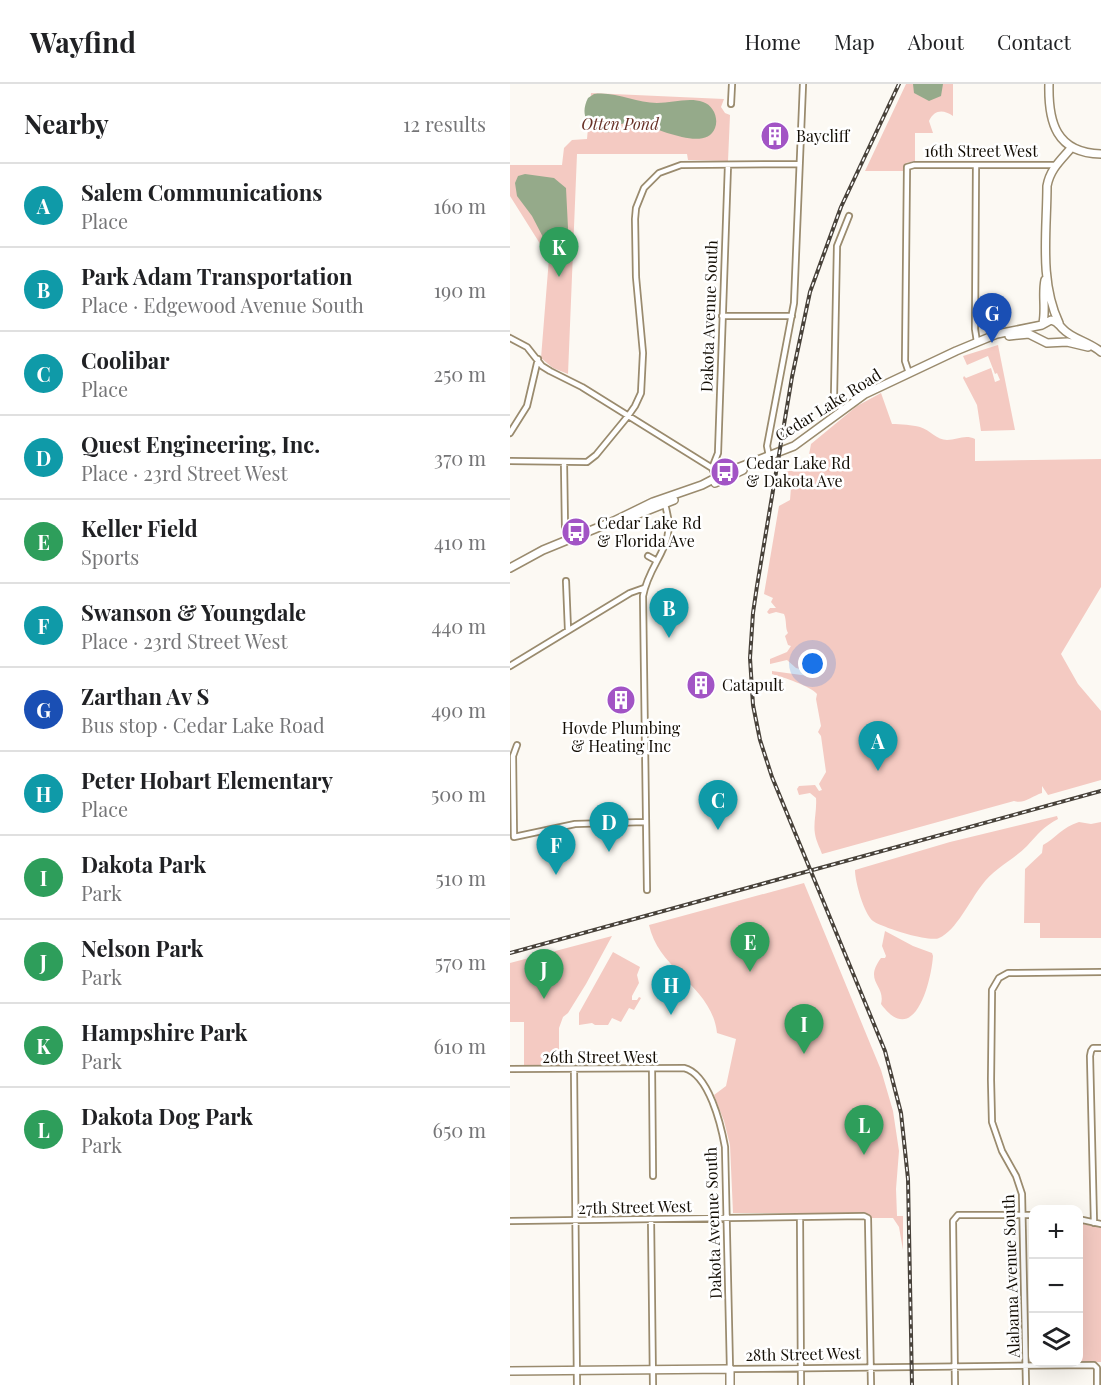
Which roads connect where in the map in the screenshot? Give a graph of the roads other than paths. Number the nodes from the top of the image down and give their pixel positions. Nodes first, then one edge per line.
1 (732, 84) edge
2 (803, 84) edge
3 (1049, 84) edge
4 (731, 104) dead end
5 (1072, 147) junction
6 (1101, 154) edge
7 (799, 164) junction
8 (728, 165) junction
9 (976, 165) junction
10 (1055, 165) junction
11 (849, 216) dead end
12 (1046, 274) junction
13 (722, 315) junction
14 (792, 316) junction
15 (1042, 324) junction
16 (1061, 326) junction
17 (510, 338) edge
18 (1042, 339) junction
19 (977, 343) junction
20 (1053, 343) junction
21 (1101, 353) edge
22 (538, 359) junction
23 (909, 373) junction
24 (842, 410) junction
25 (628, 416) junction
26 (510, 433) edge
27 (769, 456) junction
28 (510, 461) edge
29 (564, 462) junction
30 (712, 468) junction
31 (717, 479) junction
32 (664, 502) junction
33 (569, 539) junction
34 (648, 556) dead end
35 (657, 561) junction
36 (510, 567) edge
37 (566, 581) dead end
38 (644, 588) junction
39 (568, 630) junction
40 (510, 666) edge
41 (517, 746) dead end
42 (645, 822) junction
43 (647, 890) dead end
44 (1101, 972) edge
45 (1101, 1048) edge
46 (652, 1068) junction
47 (510, 1069) edge
48 (574, 1069) junction
49 (689, 1069) joint
50 (653, 1176) dead end
51 (1024, 1215) junction
52 (1029, 1215) edge
53 (800, 1217) junction
54 (727, 1218) junction
55 (651, 1219) junction
56 (574, 1220) junction
57 (1083, 1220) edge
58 (510, 1221) edge
59 (1094, 1223) junction
60 (1101, 1224) edge
61 (955, 1366) junction
62 (1026, 1366) junction
63 (801, 1367) junction
64 (871, 1367) junction
65 (730, 1369) junction
66 (576, 1370) junction
67 (653, 1370) junction
68 (510, 1371) edge
69 (577, 1385) edge
70 (653, 1385) edge
71 (730, 1385) edge
72 (801, 1385) edge
73 (872, 1385) edge
74 (956, 1385) edge
75 (1026, 1385) edge
76 (1097, 1385) edge

1 - 4 street
2 - 7 street
3 - 5 street
5 - 6 street
5 - 10 street
7 - 8 street
7 - 14 street
8 - 13 street, Dakota Avenue South
8 - 25 street
9 - 10 street, 16th Street West
9 - 19 street
9 - 23 street, 16th Street West
10 - 12 street
11 - 24 street
12 - 15 street
12 - 16 street
13 - 14 street
13 - 30 street, Dakota Avenue South
14 - 27 street
15 - 16 street, Cedar Lake Road
15 - 18 street
15 - 19 street, Cedar Lake Road
16 - 20 street
16 - 21 street, Cedar Lake Road
17 - 22 street
18 - 19 street, Cedar Lake Road
18 - 20 street, Cedar Lake Road
19 - 23 street, Cedar Lake Road
20 - 21 street, Cedar Lake Road
22 - 25 street
22 - 26 street
23 - 24 street, Cedar Lake Road
24 - 27 street, Cedar Lake Road
25 - 29 street
25 - 30 street
27 - 31 street, Cedar Lake Road
28 - 29 street
29 - 33 street
30 - 31 street
31 - 32 street, Cedar Lake Road
32 - 33 street, Cedar Lake Road
32 - 35 street
33 - 36 street, Cedar Lake Road
34 - 35 street
35 - 38 street
37 - 39 street
38 - 39 street
38 - 42 street
39 - 40 street
41 - 42 street
42 - 43 street
44 - 51 street, Alabama Avenue South
45 - 59 street
46 - 48 street, 26th Street West
46 - 49 street, 26th Street West
46 - 50 street
47 - 48 street, 26th Street West
48 - 56 street
49 - 54 street, Dakota Avenue South
51 - 52 street
51 - 61 street
51 - 62 street, Alabama Avenue South
53 - 54 street, 27th Street West
53 - 63 street
53 - 64 street, 27th Street West
54 - 55 street, 27th Street West
54 - 65 street, Dakota Avenue South
55 - 56 street, 27th Street West
55 - 67 street
56 - 58 street, 27th Street West
56 - 66 street
57 - 59 street
59 - 60 street
61 - 62 street, 28th Street West
61 - 64 street, 28th Street West
61 - 74 street
62 - 75 street, Alabama Avenue South
62 - 76 street, 28th Street West
63 - 64 street, 28th Street West
63 - 65 street, 28th Street West
63 - 72 street
64 - 73 street
65 - 67 street, 28th Street West
65 - 71 street, Dakota Avenue South
66 - 67 street, 28th Street West
66 - 68 street, 28th Street West
66 - 69 street
67 - 70 street

